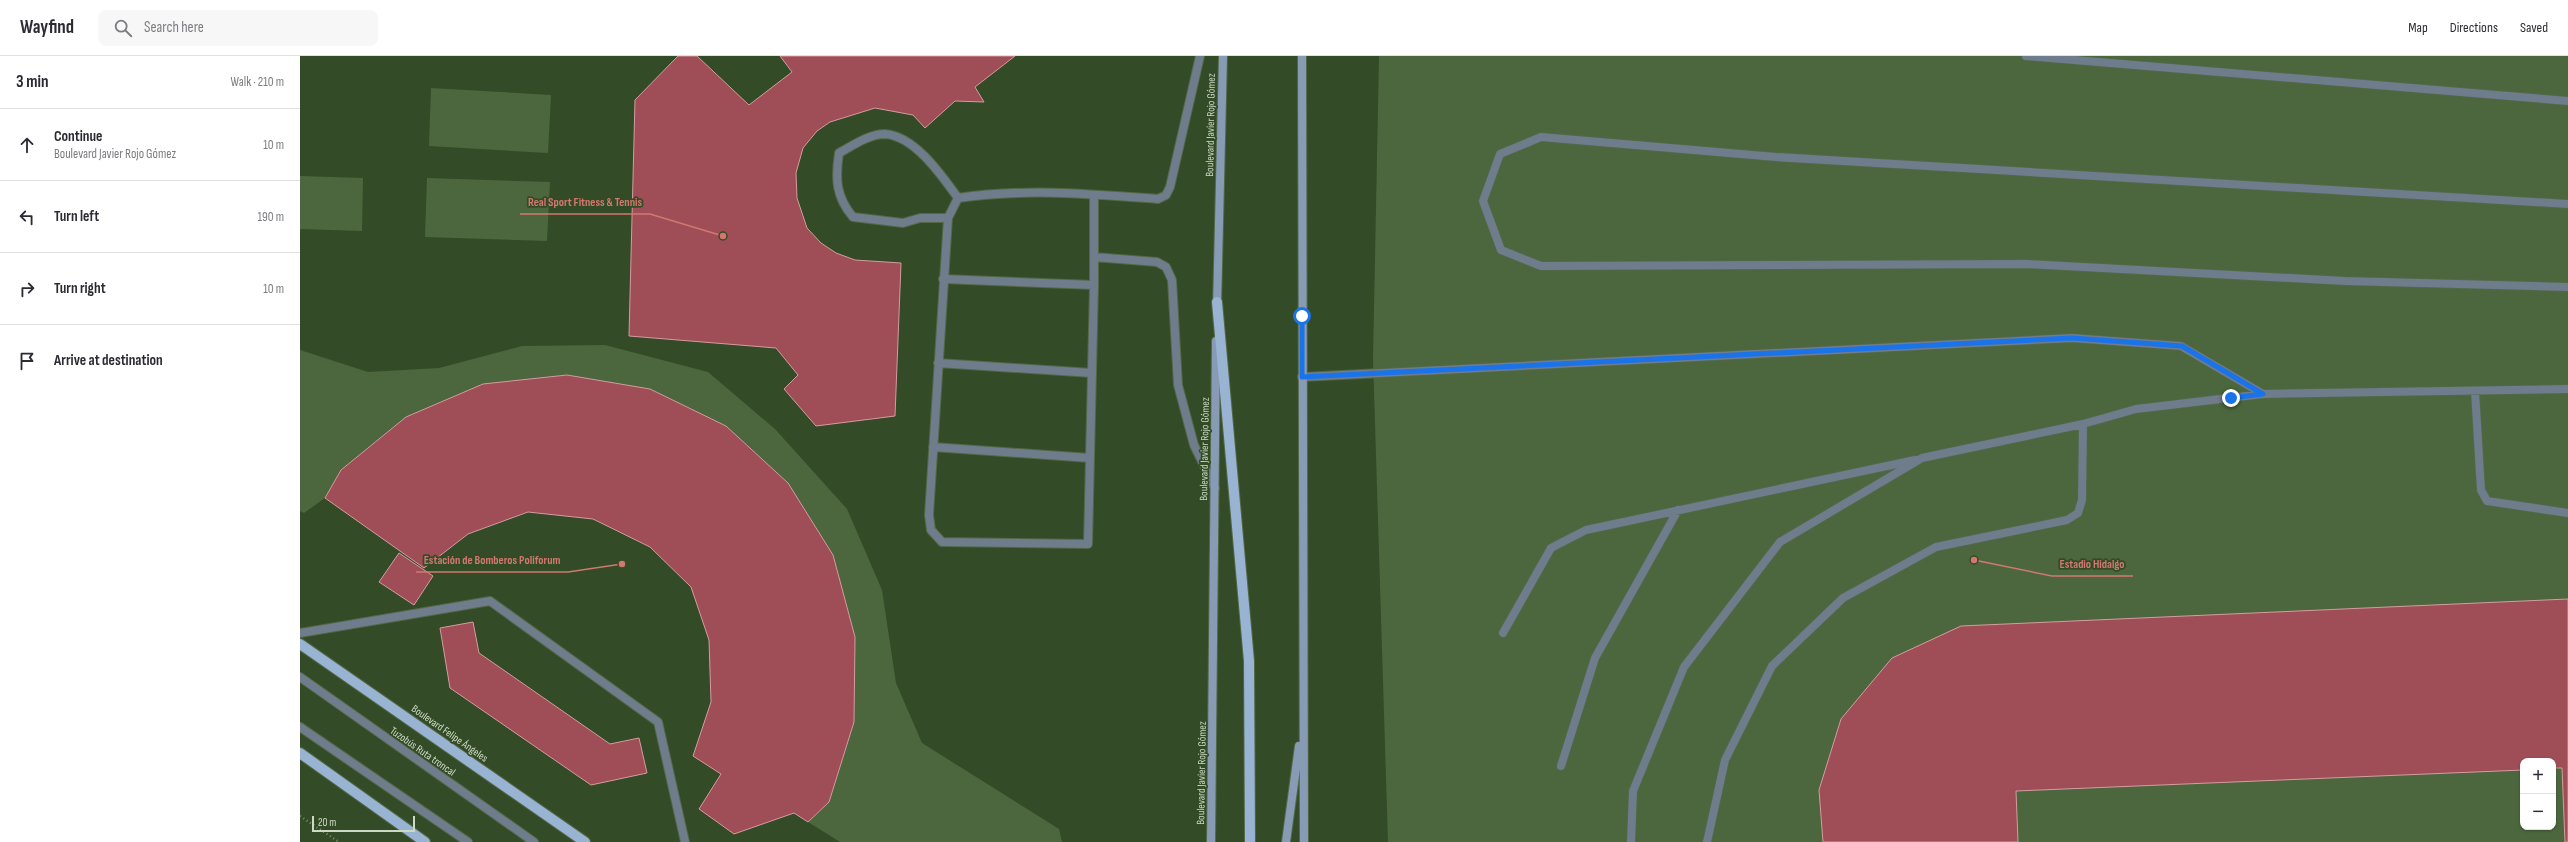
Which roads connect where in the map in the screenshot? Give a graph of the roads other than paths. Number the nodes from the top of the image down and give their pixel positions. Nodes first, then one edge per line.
1 (1200, 56) edge
2 (1223, 56) edge
3 (1302, 56) edge
4 (2026, 56) edge
5 (2568, 101) edge
6 (1094, 195) junction
7 (958, 198) junction
8 (2568, 204) edge
9 (948, 218) junction
10 (1094, 257) junction
11 (943, 279) junction
12 (1094, 286) junction
13 (2568, 287) edge
14 (1217, 302) junction
15 (938, 363) junction
16 (1092, 373) junction
17 (1302, 377) junction
18 (2568, 389) edge
19 (2475, 391) junction
20 (2263, 394) junction
21 (2083, 424) junction
22 (933, 447) junction
23 (1090, 458) junction
24 (1922, 458) junction
25 (1215, 488) junction
26 (1678, 510) junction
27 (2568, 513) edge
28 (300, 633) edge
29 (1503, 633) dead end
30 (300, 644) edge
31 (300, 677) edge
32 (1304, 715) junction
33 (300, 728) edge
34 (300, 753) edge
35 (1561, 766) dead end
36 (426, 842) edge
37 (468, 842) edge
38 (534, 842) edge
39 (586, 842) edge
40 (685, 842) edge
41 (1211, 842) edge
42 (1250, 842) edge
43 (1286, 842) edge
44 (1304, 842) edge
45 (1631, 842) edge
46 (1707, 842) edge

1 - 6 lane
2 - 14 main road, Boulevard Javier Rojo Gómez
3 - 17 main road
4 - 5 lane
6 - 7 lane
6 - 10 lane
7 - 9 lane
7 - 9 lane
8 - 13 lane
9 - 11 lane
10 - 12 lane
10 - 25 lane
11 - 12 lane
11 - 15 lane
12 - 16 lane
14 - 25 main road, Boulevard Javier Rojo Gómez
14 - 42 main road
15 - 16 lane
15 - 22 lane
16 - 23 lane
17 - 20 lane
17 - 32 main road
18 - 19 lane
19 - 20 lane
19 - 27 lane
20 - 21 lane
21 - 24 lane
21 - 46 lane
22 - 23 lane
22 - 23 lane
24 - 26 lane
24 - 45 lane
25 - 41 main road, Boulevard Javier Rojo Gómez
26 - 29 lane
26 - 35 lane
28 - 40 lane
30 - 39 main road, Boulevard Felipe Ángeles
31 - 38 lane, Tuzobús Ruta troncal
32 - 43 main road
32 - 44 main road
33 - 37 lane
34 - 36 main road

